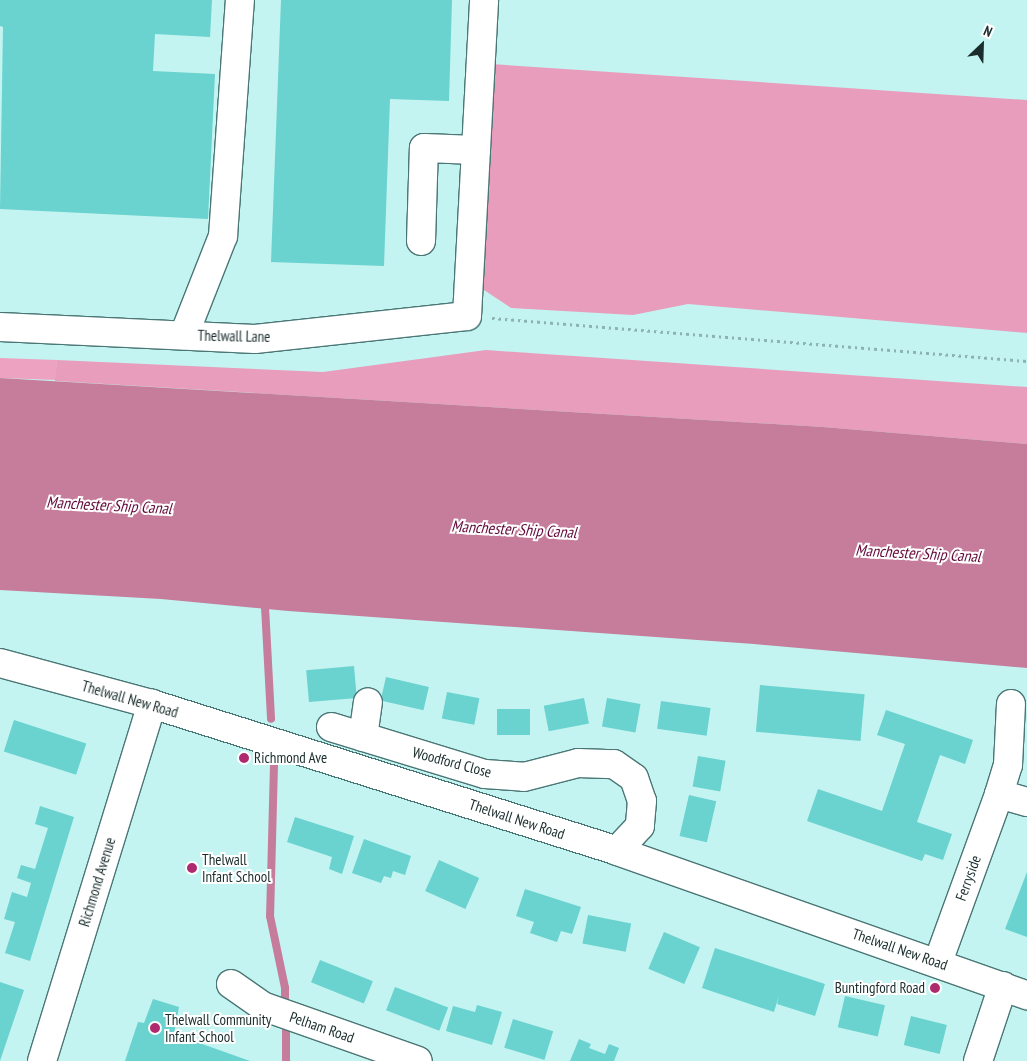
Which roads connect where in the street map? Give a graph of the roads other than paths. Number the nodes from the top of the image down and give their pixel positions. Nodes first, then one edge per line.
1 (240, 0) edge
2 (484, 0) edge
3 (476, 150) junction
4 (421, 241) dead end
5 (0, 328) edge
6 (184, 335) junction
7 (0, 663) edge
8 (368, 702) dead end
9 (152, 704) junction
10 (1011, 704) dead end
11 (331, 727) dead end
12 (363, 737) junction
13 (999, 794) junction
14 (1027, 802) edge
15 (618, 851) junction
16 (938, 962) junction
17 (231, 984) dead end
18 (1015, 990) edge
19 (42, 1061) edge
20 (418, 1061) edge
21 (978, 1061) edge

1 - 6 street
2 - 3 street
3 - 4 street
3 - 6 street, Thelwall Lane
5 - 6 street, Thelwall Lane
7 - 9 street, Thelwall New Road
8 - 12 street
9 - 15 street, Thelwall New Road
9 - 19 street, Richmond Avenue
10 - 13 street, Ferryside
11 - 12 street, Woodford Close
12 - 15 street, Woodford Close
13 - 14 street
13 - 16 street, Ferryside
15 - 16 street, Thelwall New Road
16 - 18 street, Thelwall New Road
17 - 20 street, Pelham Road
18 - 21 street

